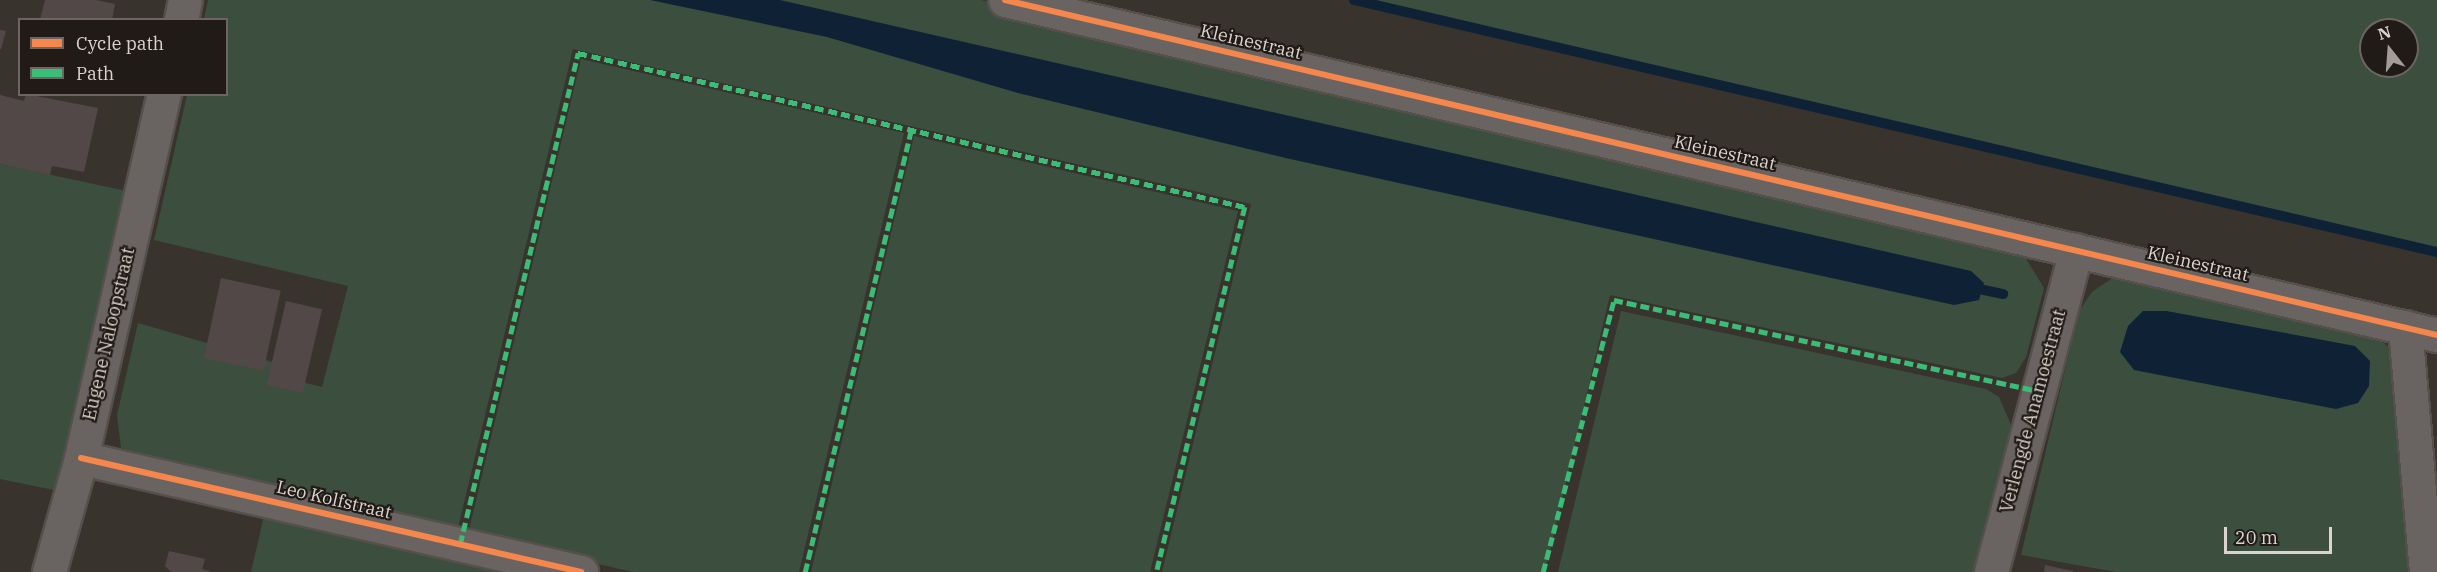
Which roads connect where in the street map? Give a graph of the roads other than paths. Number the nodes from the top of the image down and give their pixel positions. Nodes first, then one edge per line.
1 (185, 0) edge
2 (1005, 0) edge
3 (181, 18) edge
4 (164, 96) edge
5 (2076, 250) junction
6 (2405, 327) junction
7 (2437, 335) edge
8 (81, 458) junction
9 (49, 572) edge
10 (581, 572) edge
11 (1991, 572) edge
12 (2426, 572) edge

1 - 3 street
2 - 5 street, Kleinestraat
4 - 8 street, Eugene Naloopstraat
5 - 6 street, Kleinestraat
5 - 11 street, Verlengde Anamoestraat
6 - 7 street, Kleinestraat
6 - 12 street
8 - 9 street, Eugene Naloopstraat
8 - 10 street, Leo Kolfstraat

